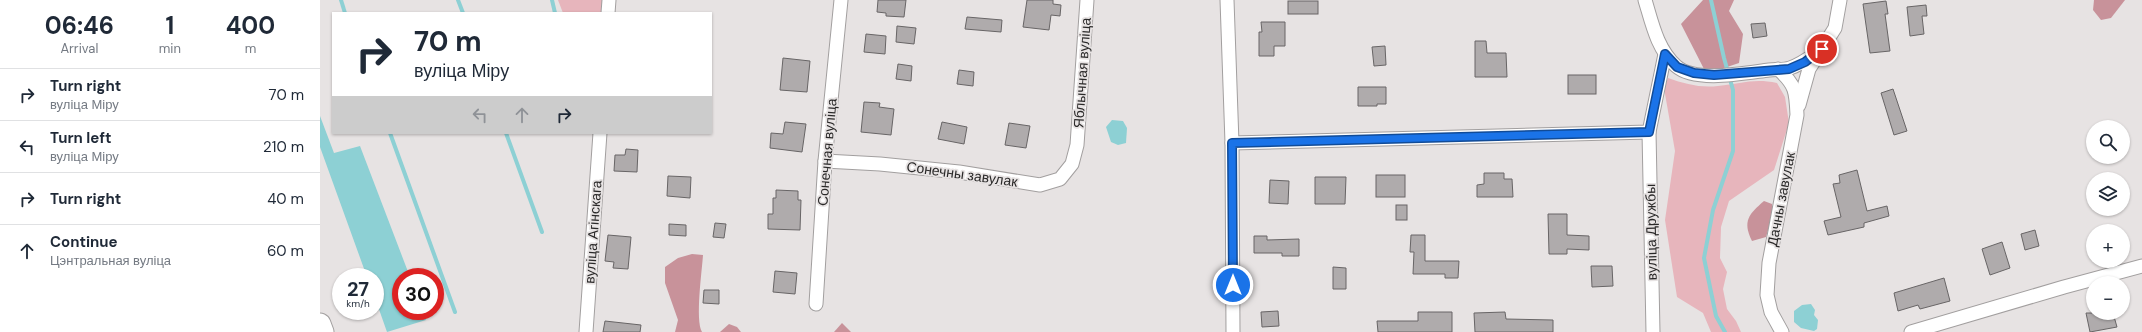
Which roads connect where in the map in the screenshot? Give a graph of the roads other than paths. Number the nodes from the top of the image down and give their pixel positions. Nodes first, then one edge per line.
1 (609, 0) edge
2 (841, 0) edge
3 (1087, 0) edge
4 (1227, 0) edge
5 (1645, 0) edge
6 (1840, 0) edge
7 (608, 12) edge
8 (1822, 49) junction
9 (1665, 54) junction
10 (1778, 69) junction
11 (1797, 115) junction
12 (1649, 132) junction
13 (600, 134) edge
14 (1232, 143) junction
15 (1076, 145) joint
16 (825, 161) junction
17 (2142, 266) edge
18 (816, 304) dead end
19 (320, 324) edge
20 (324, 332) edge
21 (586, 332) edge
22 (1233, 332) edge
23 (1653, 332) edge
24 (1782, 332) edge
25 (1911, 332) edge

1 - 7 street
2 - 16 street, Сонечная вуліца
3 - 15 street, Яблычная вуліца
4 - 14 street
5 - 9 street
6 - 8 street
8 - 10 street
8 - 11 street
9 - 10 street
9 - 12 street, вуліца Дружбы
10 - 11 street, Дачны завулак
11 - 24 street, Дачны завулак
12 - 14 street
12 - 23 street, вуліца Дружбы
13 - 21 street, вуліца Агінскага
14 - 22 street
15 - 16 street, Сонечны завулак
16 - 18 street, Сонечная вуліца
17 - 25 street
19 - 20 main road

